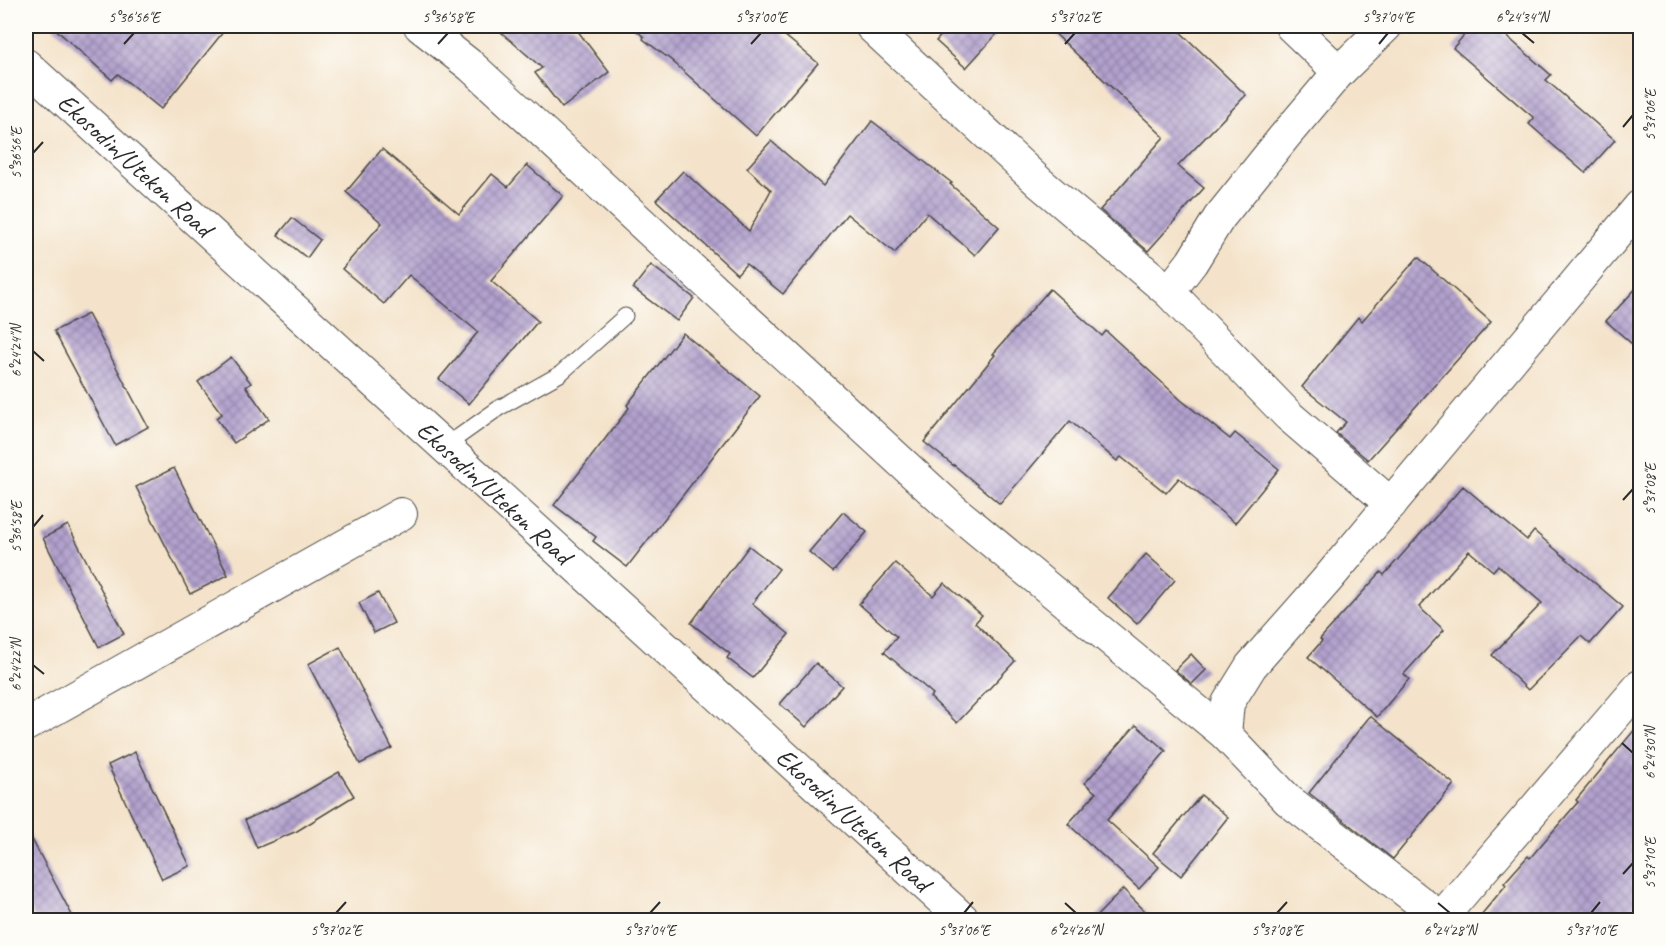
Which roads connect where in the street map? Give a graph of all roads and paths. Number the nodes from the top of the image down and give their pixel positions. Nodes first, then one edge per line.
1 (420, 26) edge
2 (871, 26) edge
3 (1292, 26) edge
4 (1386, 26) edge
5 (26, 66) edge
6 (1338, 72) junction
7 (1641, 206) edge
8 (1169, 292) junction
9 (625, 316) dead end
10 (444, 447) junction
11 (1391, 504) junction
12 (401, 514) dead end
13 (1641, 686) edge
14 (26, 725) edge
15 (1225, 734) junction
16 (1442, 920) edge
17 (964, 921) edge

1 - 15 street
2 - 8 street
3 - 6 street
4 - 6 street
5 - 10 street, Ekosodin/Utekon Road
6 - 8 street
7 - 11 street
8 - 11 street
9 - 10 lane
10 - 17 street, Ekosodin/Utekon Road
11 - 15 street
12 - 14 street
13 - 16 street
15 - 16 street

